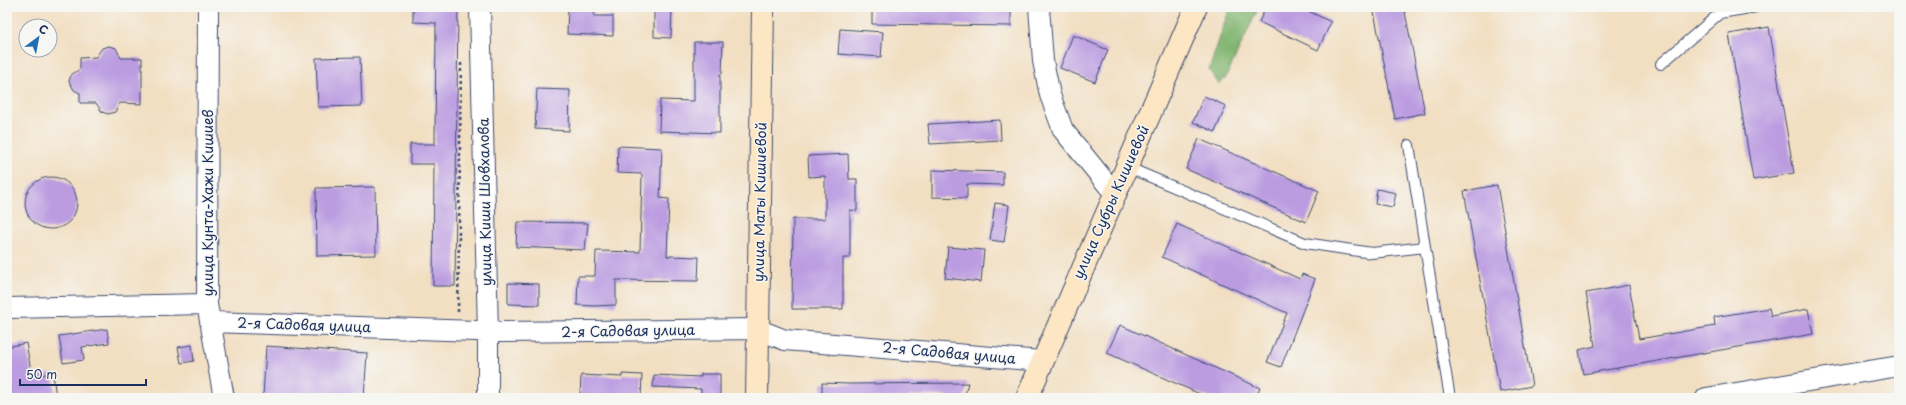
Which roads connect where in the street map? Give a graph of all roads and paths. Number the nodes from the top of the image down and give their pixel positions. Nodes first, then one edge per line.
1 (208, 7) edge
2 (480, 7) edge
3 (763, 7) edge
4 (1039, 7) edge
5 (1196, 7) edge
6 (1756, 7) edge
7 (462, 62) dead end
8 (1661, 64) dead end
9 (1409, 145) dead end
10 (1127, 167) junction
11 (1115, 194) junction
12 (1424, 247) junction
13 (7, 308) edge
14 (210, 313) junction
15 (458, 313) dead end
16 (757, 329) junction
17 (488, 332) junction
18 (1042, 361) junction
19 (1899, 366) edge
20 (224, 398) edge
21 (488, 398) edge
22 (757, 398) edge
23 (1027, 398) edge
24 (1450, 398) edge
25 (1706, 398) edge

1 - 14 street, улица Кунта-Хажи Кишиев
2 - 17 street, улица Киши Шовхалова
3 - 16 street, улица Маты Кишиевой
4 - 11 street
5 - 10 street, улица Субры Кишиевой
6 - 8 lane
7 - 15 path
9 - 12 lane
10 - 11 street, улица Субры Кишиевой
10 - 12 lane
11 - 18 street, улица Субры Кишиевой
12 - 24 lane
13 - 14 street, 2-я Садовая улица
14 - 17 street, 2-я Садовая улица
14 - 20 street, улица Кунта-Хажи Кишиев
16 - 17 street, 2-я Садовая улица
16 - 18 street, 2-я Садовая улица
16 - 22 street, улица Маты Кишиевой
17 - 21 street, улица Киши Шовхалова
18 - 23 street, улица Субры Кишиевой
19 - 25 street

